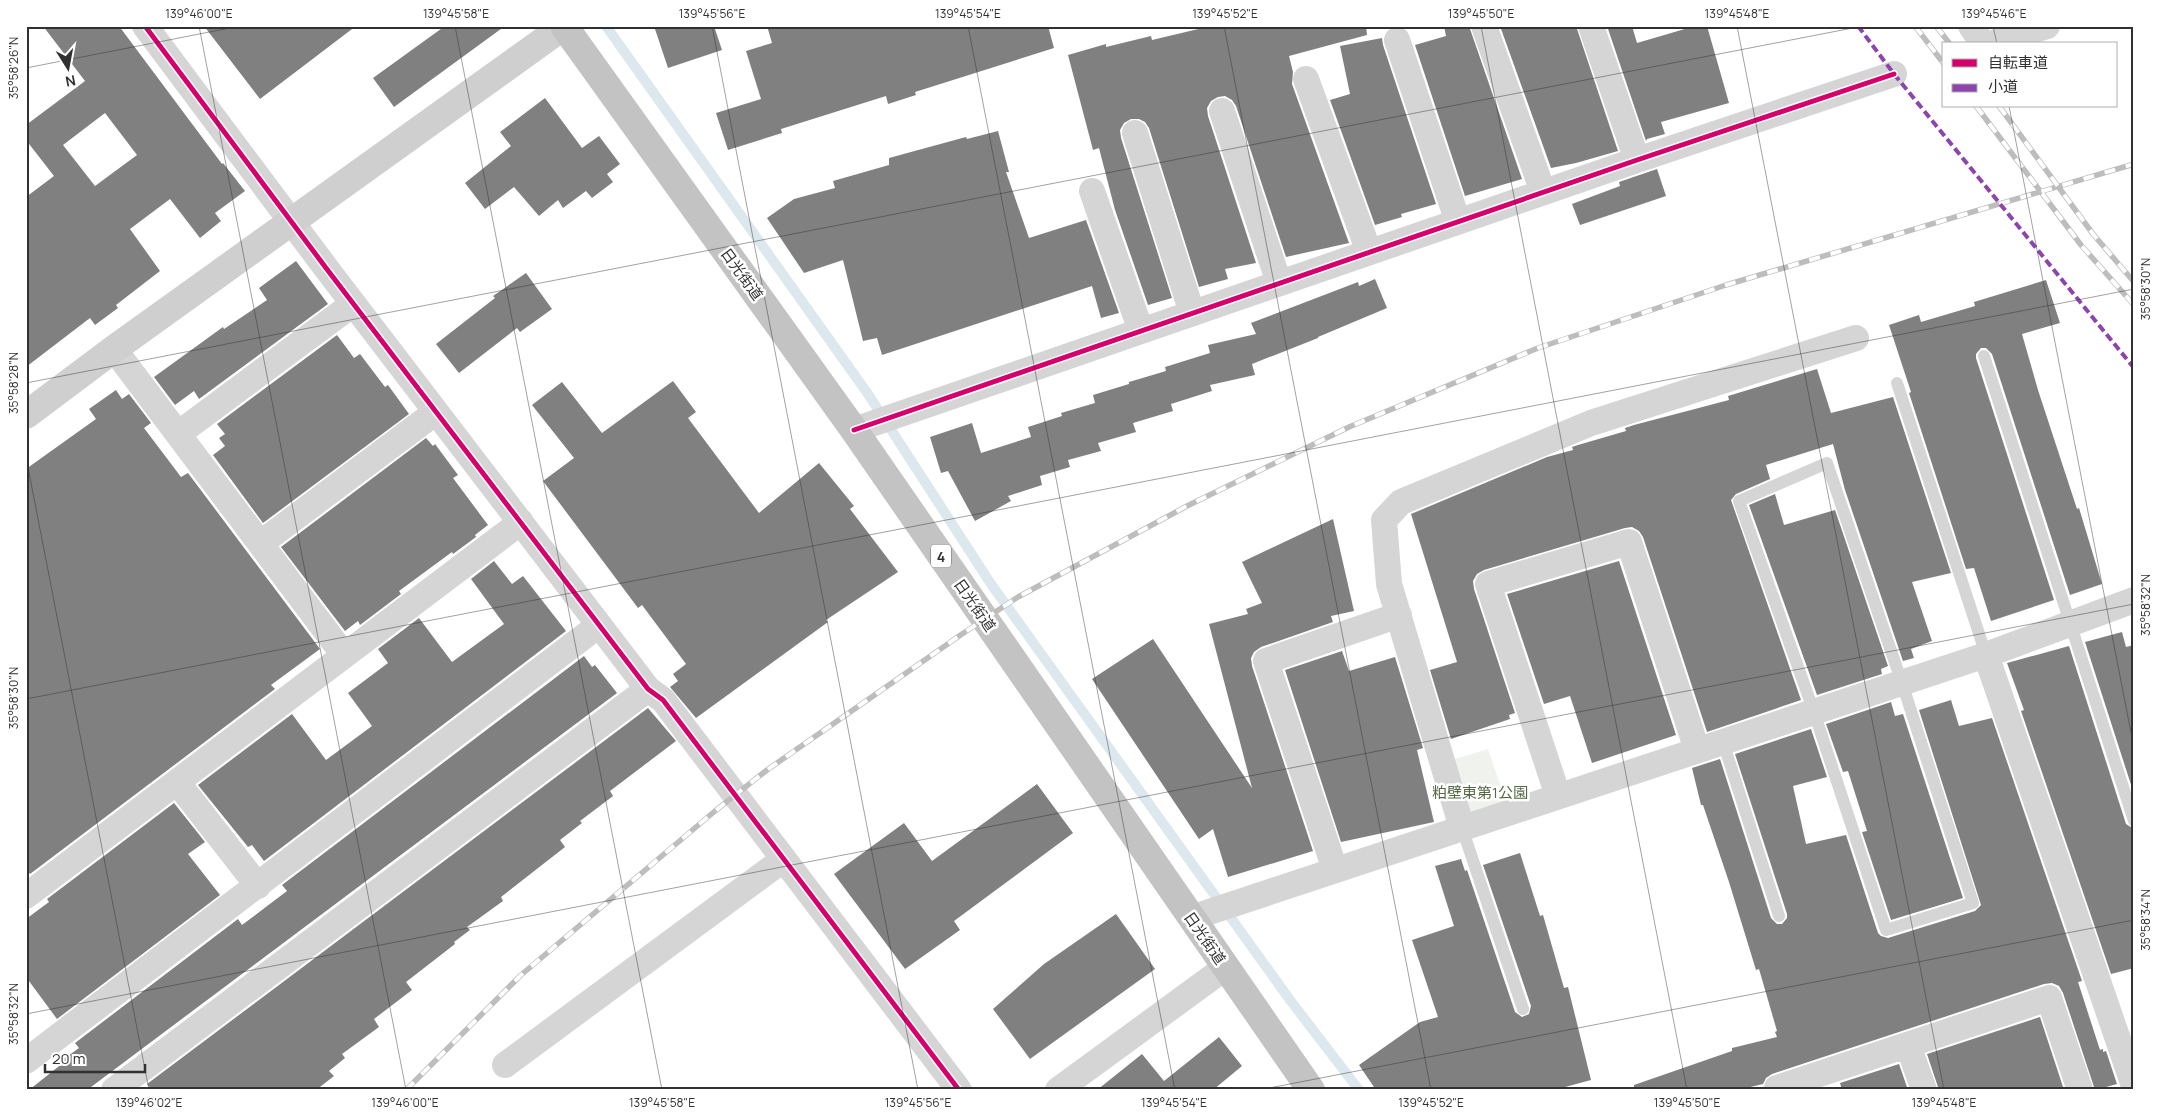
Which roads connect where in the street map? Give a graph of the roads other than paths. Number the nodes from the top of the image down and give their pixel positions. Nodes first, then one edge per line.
1 (145, 26) edge
2 (564, 26) edge
3 (1484, 26) edge
4 (1591, 26) edge
5 (1971, 26) edge
6 (2047, 26) edge
7 (1397, 40) dead end
8 (1982, 42) edge
9 (1996, 42) edge
10 (1894, 74) dead end
11 (1306, 79) dead end
12 (1222, 111) dead end
13 (1135, 133) dead end
14 (1637, 160) junction
15 (1092, 190) dead end
16 (1543, 192) junction
17 (291, 222) junction
18 (1458, 222) junction
19 (1370, 252) junction
20 (1279, 283) junction
21 (353, 304) junction
22 (1192, 313) junction
23 (1141, 331) junction
24 (1856, 338) dead end
25 (114, 349) junction
26 (1984, 356) dead end
27 (1897, 383) dead end
28 (436, 412) junction
29 (26, 415) edge
30 (854, 430) junction
31 (178, 434) junction
32 (521, 522) junction
33 (261, 543) junction
34 (2134, 600) edge
35 (1398, 615) junction
36 (2071, 623) junction
37 (599, 625) junction
38 (344, 655) junction
39 (1986, 655) junction
40 (1902, 682) junction
41 (648, 688) junction
42 (1814, 712) junction
43 (1723, 742) junction
44 (1697, 750) junction
45 (177, 782) junction
46 (1558, 796) junction
47 (2134, 822) edge
48 (1462, 828) junction
49 (784, 859) junction
50 (1336, 870) junction
51 (258, 886) junction
52 (26, 896) edge
53 (1779, 916) dead end
54 (1191, 918) junction
55 (1226, 967) junction
56 (1523, 1009) dead end
57 (1908, 1045) junction
58 (26, 1061) edge
59 (505, 1066) dead end
60 (2134, 1086) edge
61 (114, 1090) edge
62 (959, 1090) edge
63 (1058, 1090) edge
64 (1311, 1090) edge
65 (1778, 1090) edge
66 (1924, 1090) edge
67 (2080, 1090) edge

1 - 17 street
2 - 17 street
2 - 30 highway, 日光街道 / 4
3 - 16 street
4 - 14 street
5 - 8 street
6 - 9 street
7 - 18 street
10 - 14 street
11 - 19 street
12 - 20 street
13 - 22 street
14 - 16 street
15 - 23 street
16 - 18 street
17 - 21 street
17 - 25 street
18 - 19 street
19 - 20 street
20 - 22 street
21 - 28 street
21 - 31 street
22 - 23 street
23 - 30 street
24 - 35 street
25 - 29 street
25 - 31 street
26 - 36 lane
27 - 39 lane
28 - 32 street
28 - 33 street
30 - 54 highway, 日光街道 / 4
31 - 33 street
32 - 37 street
32 - 38 street
33 - 38 street
34 - 36 street
35 - 48 street
35 - 50 street
36 - 39 street
36 - 47 lane
37 - 41 street
37 - 51 street
38 - 45 street
39 - 40 street
39 - 60 street
40 - 42 street
40 - 42 lane
40 - 42 lane
41 - 49 street
41 - 61 street
42 - 43 street
43 - 44 street
43 - 53 lane
44 - 46 street
44 - 46 street
45 - 51 street
45 - 52 street
46 - 48 street
48 - 50 street
48 - 56 lane
49 - 59 street
49 - 62 street
50 - 54 street
51 - 58 street
54 - 55 highway, 日光街道 / 4
55 - 63 street
55 - 64 highway, 日光街道 / 4
57 - 65 street
57 - 66 street
57 - 67 street

